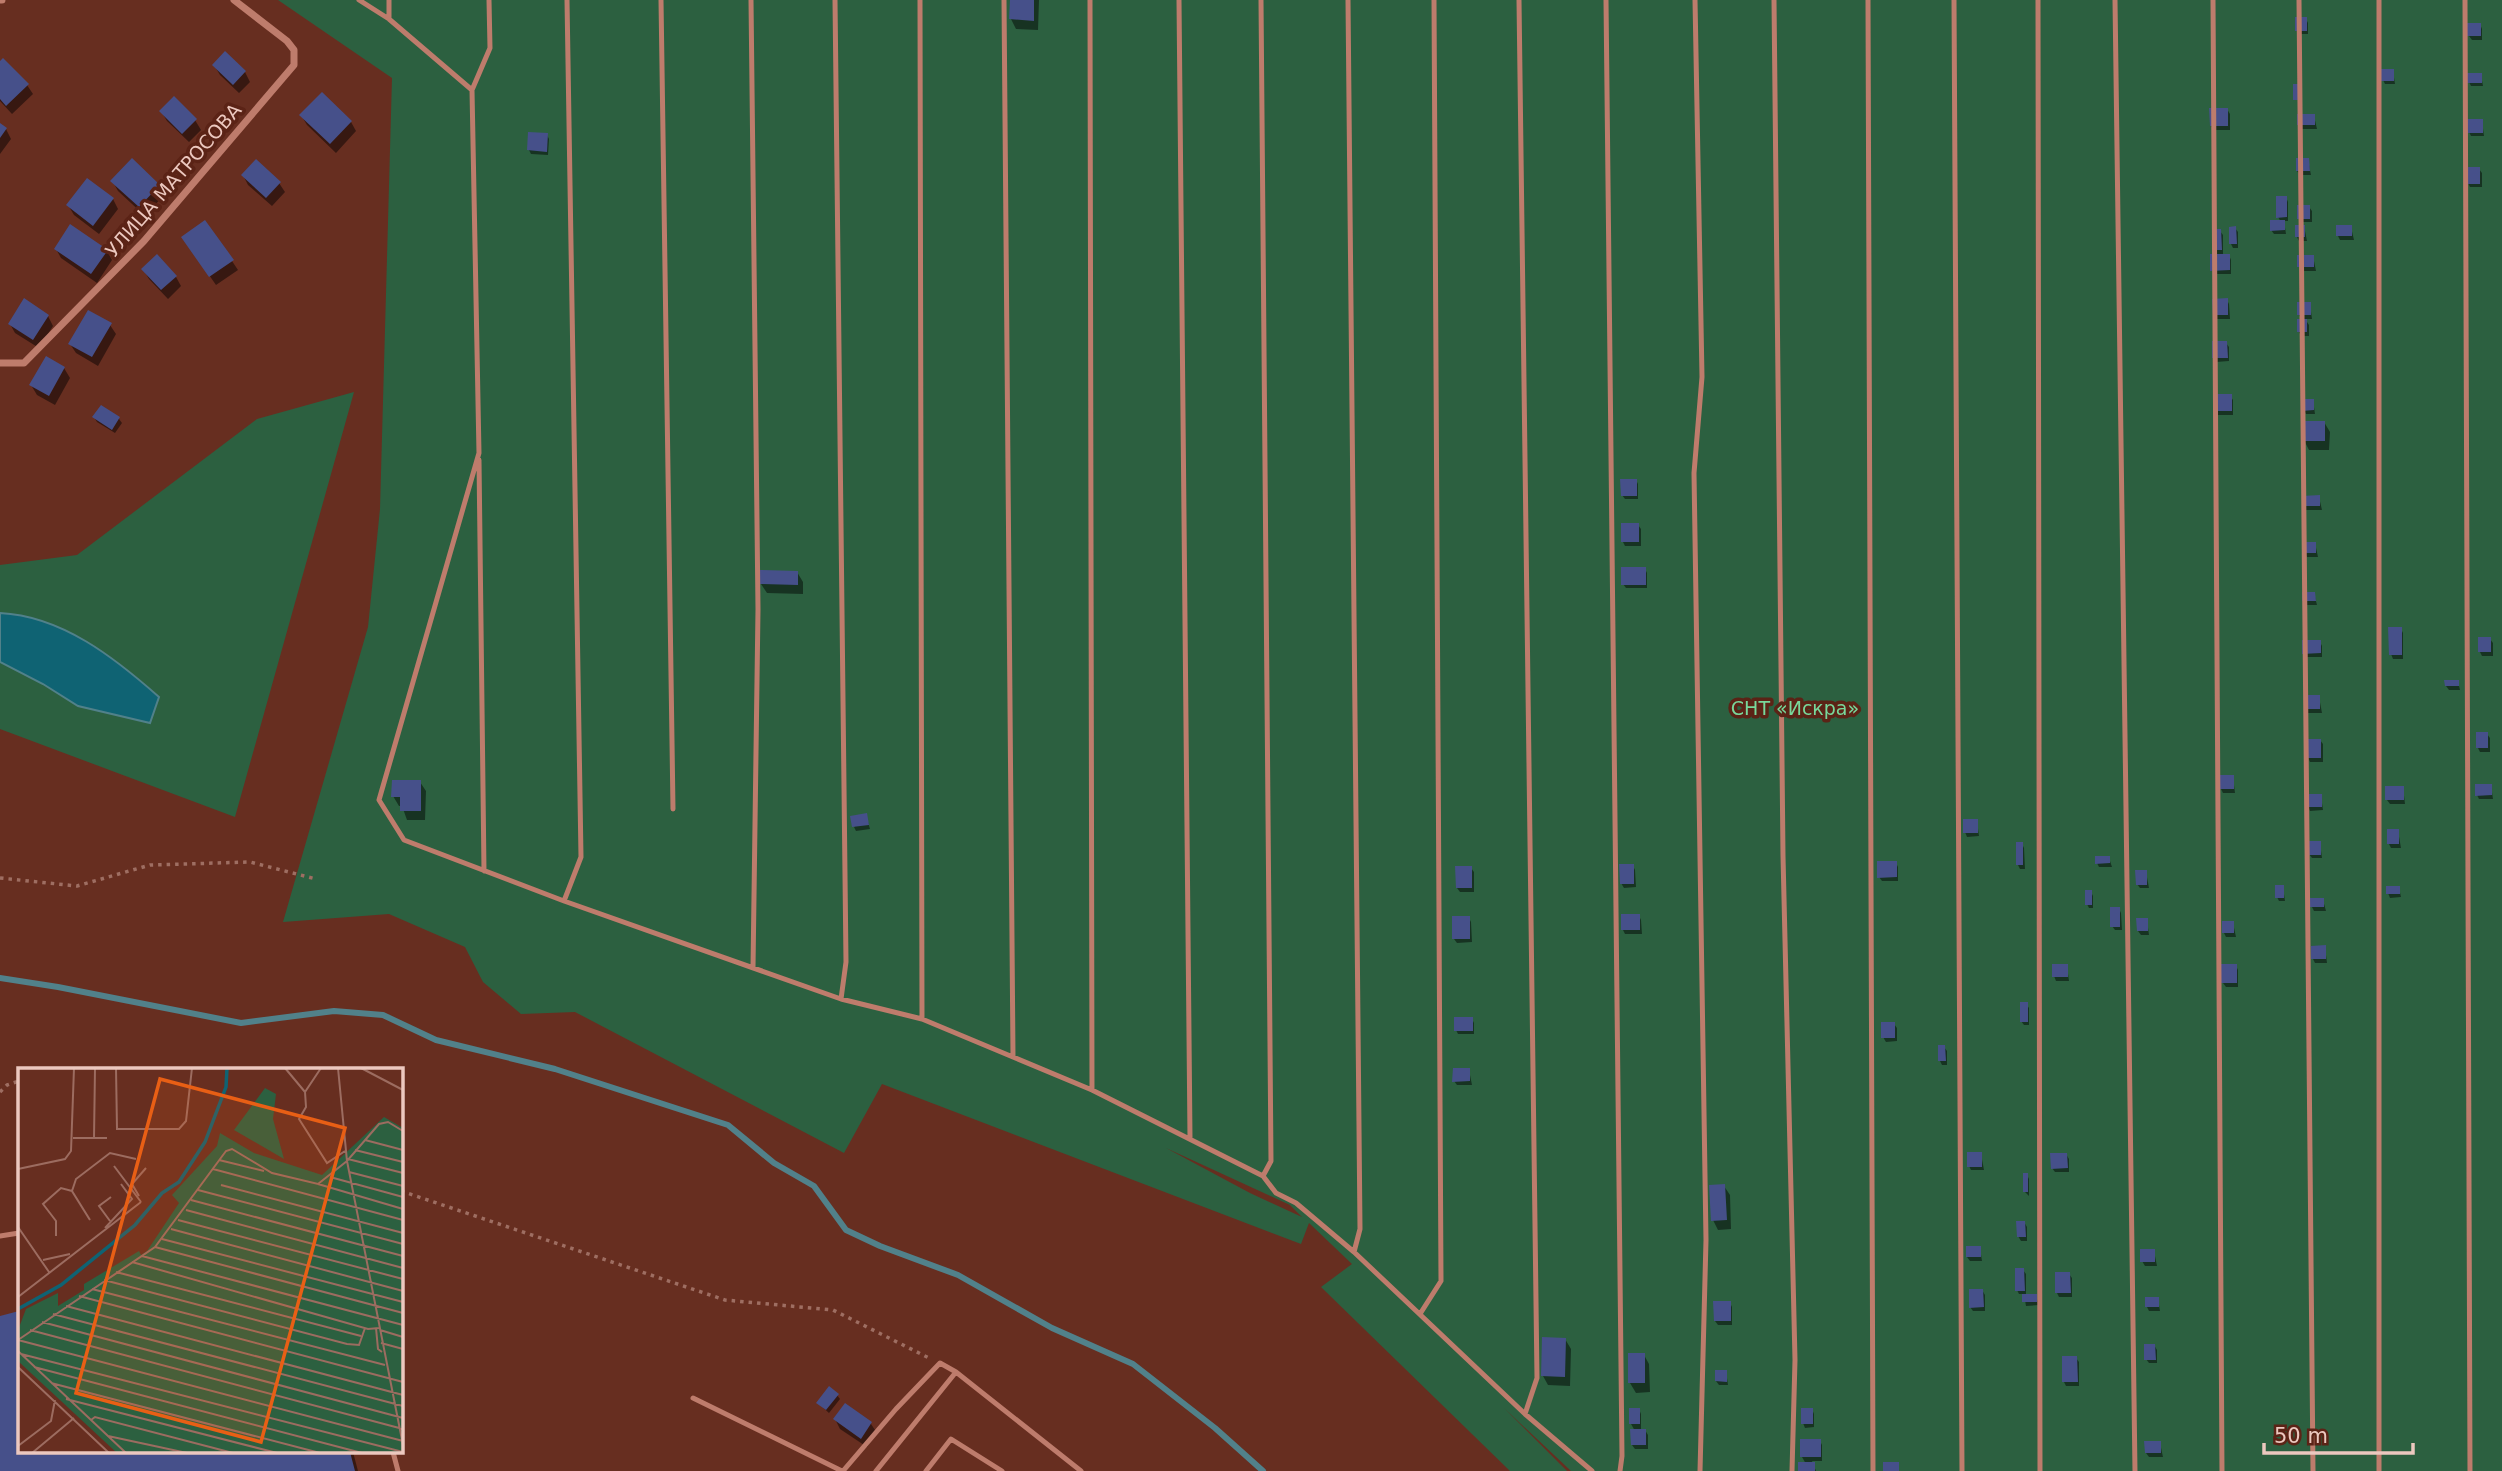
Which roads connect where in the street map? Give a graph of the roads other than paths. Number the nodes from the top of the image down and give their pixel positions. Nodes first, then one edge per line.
1 (234, 0) edge
2 (359, 0) edge
3 (390, 0) edge
4 (489, 0) edge
5 (567, 0) edge
6 (661, 0) edge
7 (751, 0) edge
8 (835, 0) edge
9 (919, 0) edge
10 (1004, 0) edge
11 (1090, 0) edge
12 (1180, 0) edge
13 (1261, 0) edge
14 (1348, 0) edge
15 (1434, 0) edge
16 (1519, 0) edge
17 (1606, 0) edge
18 (1695, 0) edge
19 (1774, 0) edge
20 (1868, 0) edge
21 (1954, 0) edge
22 (2038, 0) edge
23 (2115, 0) edge
24 (2213, 0) edge
25 (2299, 0) edge
26 (2379, 0) edge
27 (2465, 0) edge
28 (388, 19) junction
29 (472, 90) junction
30 (0, 363) edge
31 (479, 453) junction
32 (673, 809) dead end
33 (484, 871) junction
34 (564, 901) junction
35 (753, 968) junction
36 (841, 999) junction
37 (922, 1019) junction
38 (1013, 1056) junction
39 (1092, 1090) junction
40 (1190, 1138) junction
41 (1263, 1176) junction
42 (18, 1233) edge
43 (0, 1236) edge
44 (1354, 1252) junction
45 (1419, 1314) junction
46 (956, 1372) junction
47 (693, 1398) dead end
48 (1525, 1414) junction
49 (394, 1454) edge
50 (398, 1471) edge
51 (843, 1471) edge
52 (876, 1471) edge
53 (926, 1471) edge
54 (1002, 1471) edge
55 (1081, 1471) edge
56 (1592, 1471) edge
57 (1620, 1471) edge
58 (1700, 1471) edge
59 (1792, 1471) edge
60 (1873, 1471) edge
61 (1962, 1471) edge
62 (2040, 1471) edge
63 (2135, 1471) edge
64 (2222, 1471) edge
65 (2313, 1471) edge
66 (2379, 1471) edge
67 (2470, 1471) edge

1 - 30 street, УЛИЦА МАТРОСОВА
2 - 28 lane
3 - 28 lane
4 - 29 lane
5 - 34 lane
6 - 32 lane
7 - 35 lane
8 - 36 lane
9 - 37 lane
10 - 38 lane
11 - 39 lane
12 - 40 lane
13 - 41 lane
14 - 44 lane
15 - 45 lane
16 - 48 lane
17 - 57 lane
18 - 58 lane
19 - 59 lane
20 - 60 lane
21 - 61 lane
22 - 62 lane
23 - 63 lane
24 - 64 lane
25 - 65 lane
26 - 66 lane
27 - 67 lane
28 - 29 lane
29 - 31 lane
31 - 33 lane
31 - 33 lane
33 - 34 lane
34 - 35 lane
35 - 36 lane
36 - 37 lane
37 - 38 lane
38 - 39 lane
39 - 40 lane
40 - 41 lane
41 - 44 lane
42 - 43 lane
44 - 45 lane
45 - 48 lane
46 - 51 lane
46 - 52 lane
46 - 55 lane
47 - 51 lane
48 - 56 lane
49 - 50 lane
53 - 54 lane

